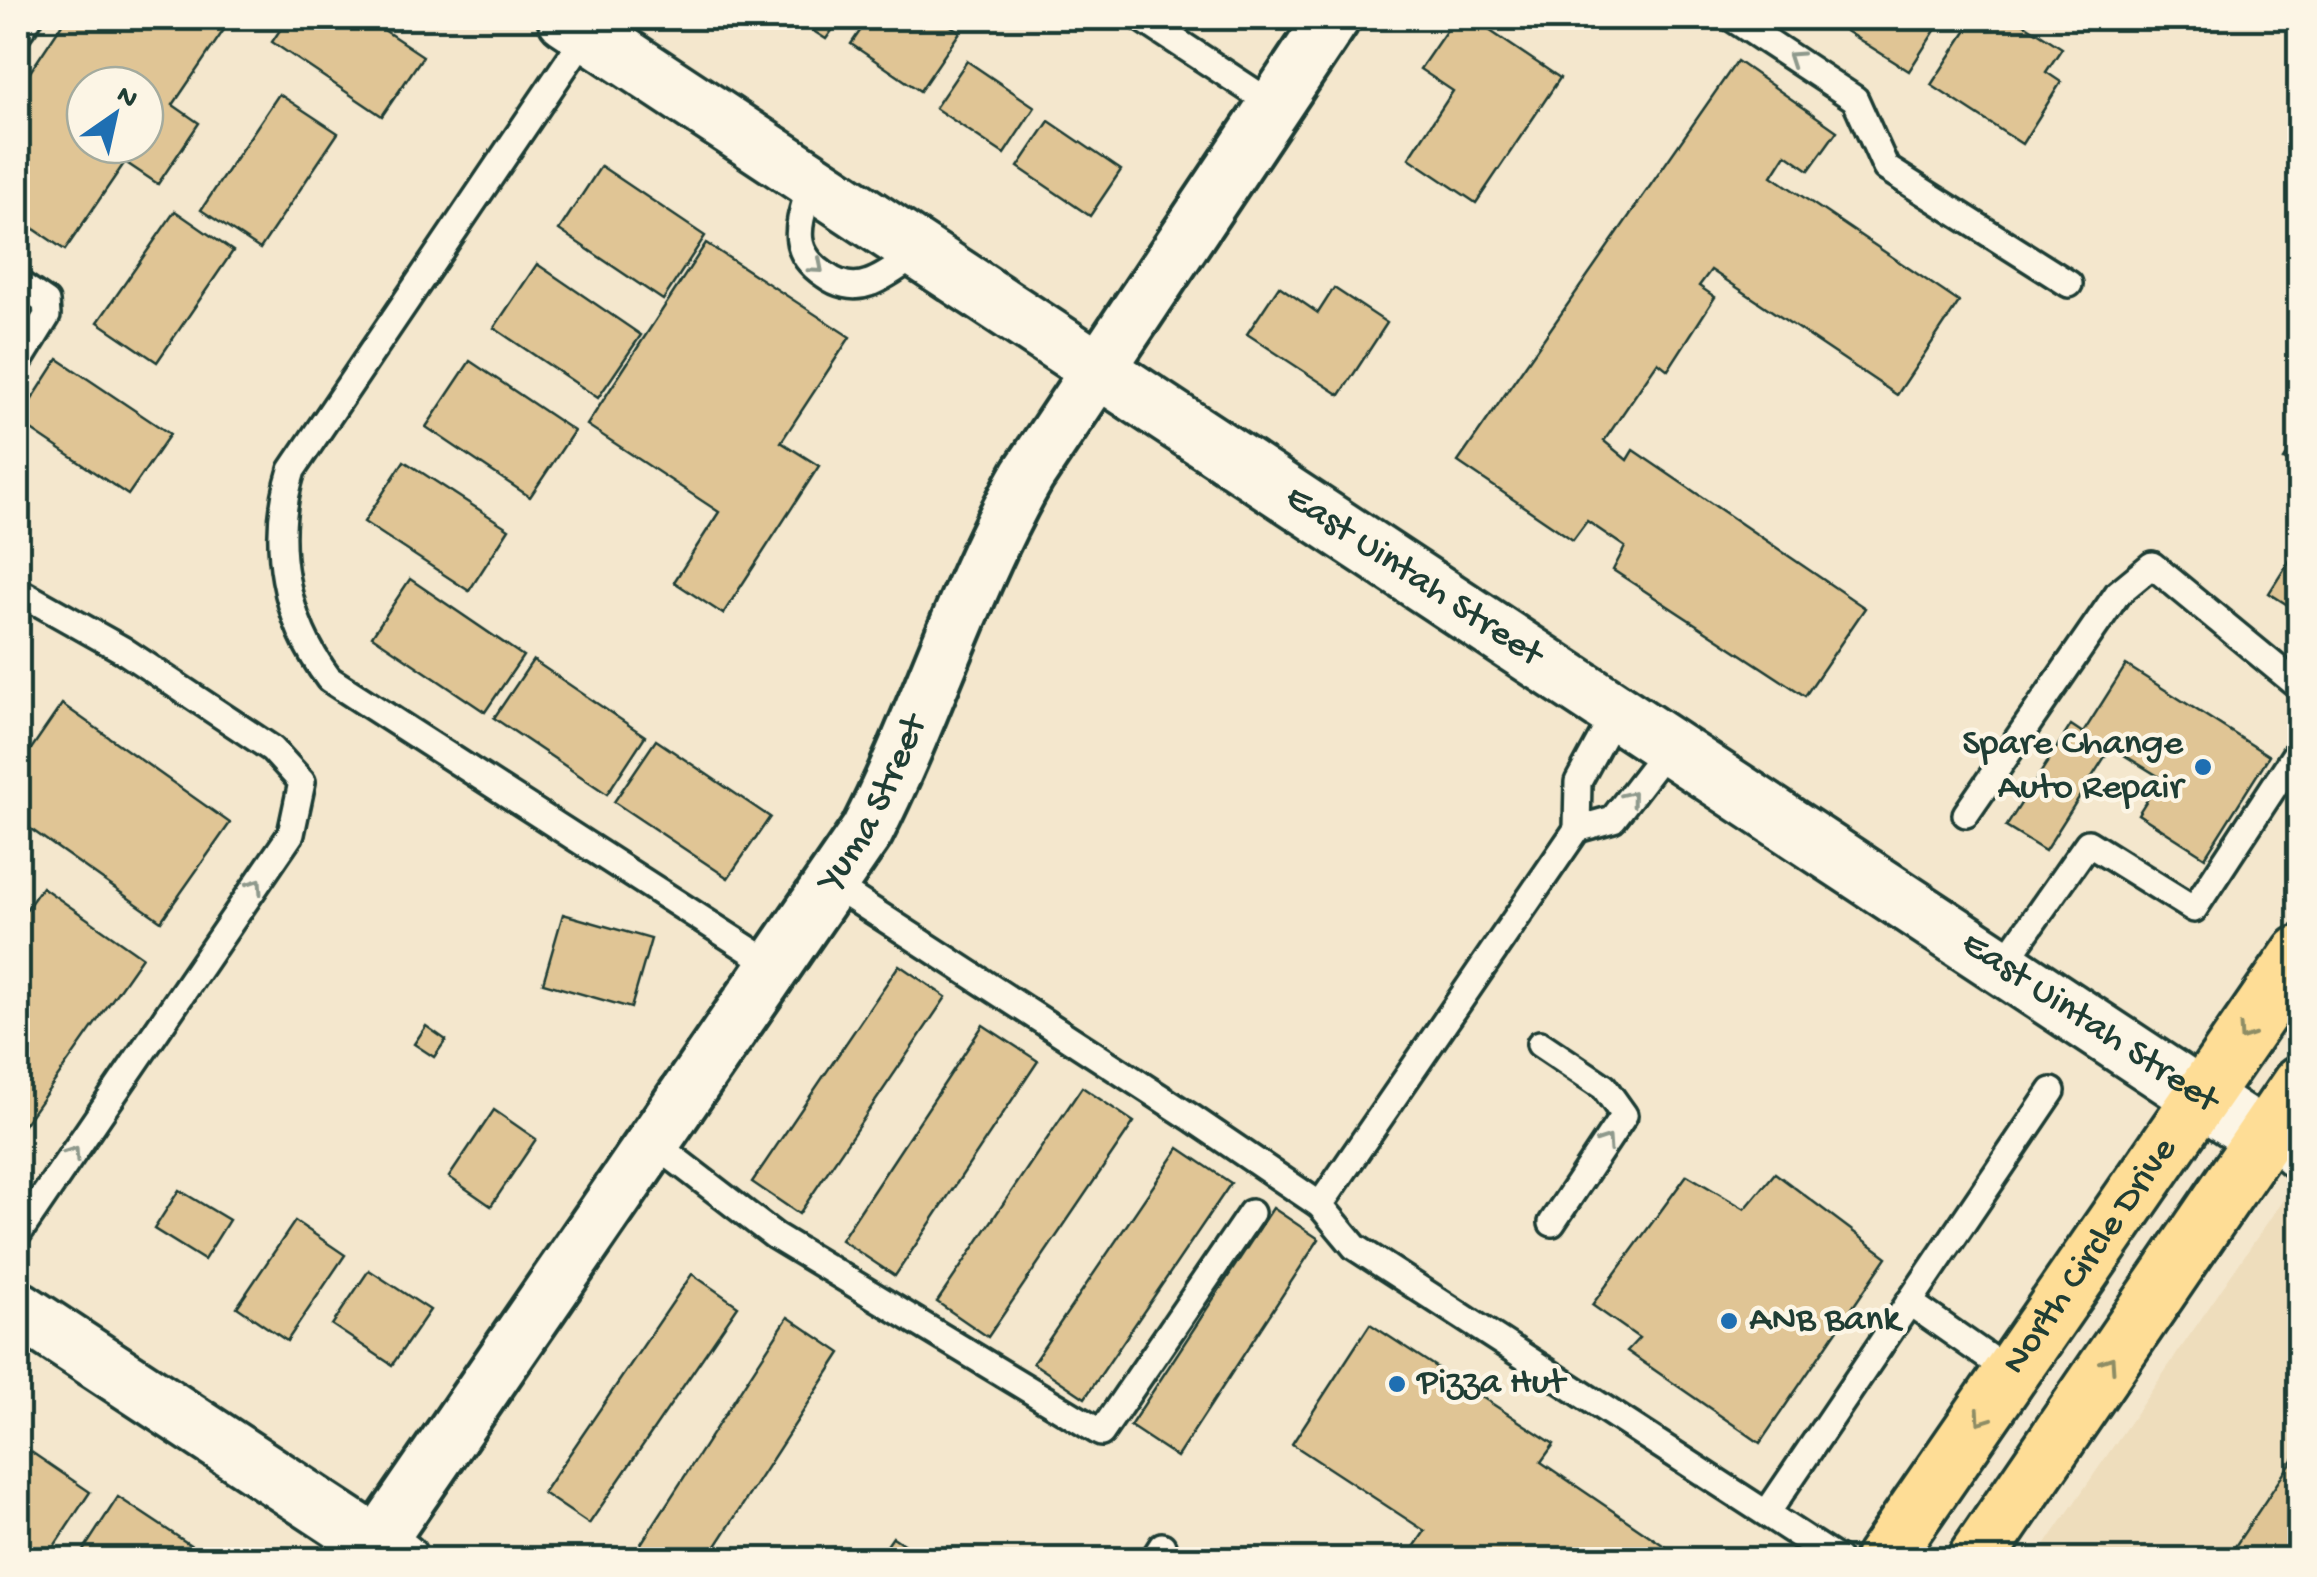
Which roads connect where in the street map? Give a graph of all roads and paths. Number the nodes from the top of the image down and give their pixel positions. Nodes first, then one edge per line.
1 (29, 18) edge
2 (1141, 18) edge
3 (1333, 18) edge
4 (1732, 18) edge
5 (577, 25) edge
6 (18, 33) edge
7 (1275, 106) junction
8 (812, 179) junction
9 (922, 251) junction
10 (18, 282) edge
11 (2070, 284) dead end
12 (18, 363) edge
13 (1100, 368) junction
14 (18, 591) edge
15 (2300, 687) edge
16 (1617, 710) junction
17 (1670, 746) junction
18 (2300, 747) edge
19 (1966, 814) dead end
20 (1576, 829) junction
21 (832, 885) junction
22 (2300, 954) edge
23 (2002, 966) junction
24 (776, 967) junction
25 (1540, 1044) dead end
26 (2300, 1084) edge
27 (2052, 1091) dead end
28 (2202, 1098) junction
29 (654, 1143) junction
30 (2287, 1152) edge
31 (1320, 1205) junction
32 (1251, 1213) dead end
33 (1552, 1224) dead end
34 (18, 1234) edge
35 (1909, 1302) junction
36 (18, 1309) edge
37 (2012, 1374) junction
38 (1767, 1513) junction
39 (381, 1554) edge
40 (1838, 1560) edge
41 (1882, 1560) edge
42 (1975, 1560) edge

1 - 6 lane
2 - 7 lane
3 - 7 street, Yuma Street
11 -> 4 lane
5 - 8 main road, East Uintah Street
5 - 24 lane
7 - 13 street, Yuma Street
8 - 9 main road, East Uintah Street
8 -> 9 lane
9 - 13 main road, East Uintah Street
10 - 12 lane
13 - 16 main road, East Uintah Street
13 - 21 street, Yuma Street
34 -> 14 lane
15 - 19 lane
16 - 17 main road, East Uintah Street
16 - 20 lane
20 -> 17 lane
17 - 23 main road, East Uintah Street
18 - 23 lane
20 - 31 lane
21 - 24 street, Yuma Street
21 - 31 lane
22 -> 28 main road, North Circle Drive
23 - 28 main road, East Uintah Street
24 - 29 street, Yuma Street
33 -> 25 lane
26 - 30 main road, North Circle Drive
27 - 35 lane
28 - 30 main road, East Uintah Street
28 - 37 main road, North Circle Drive
29 - 32 lane
29 - 39 street, Yuma Street
42 -> 30 main road, North Circle Drive
31 - 38 lane
35 - 37 lane
35 - 38 lane
36 - 39 main road
37 -> 41 main road, North Circle Drive
38 - 40 lane

